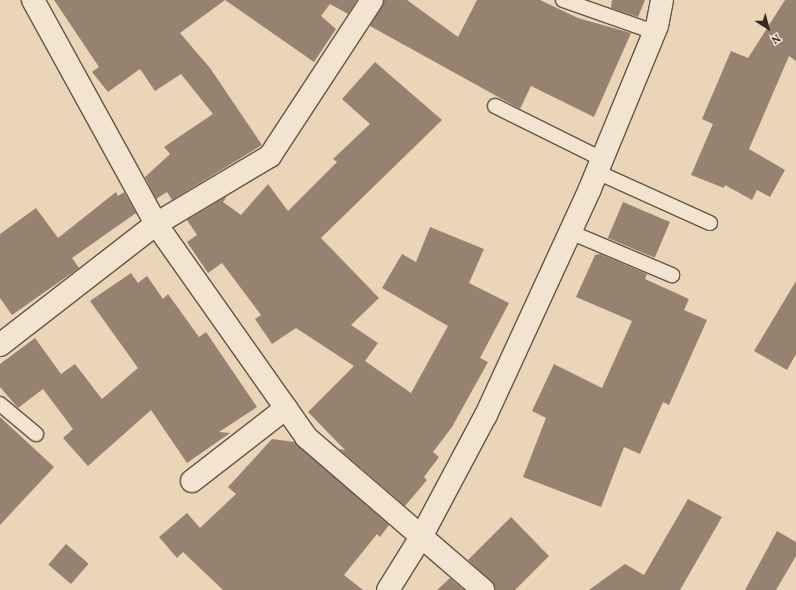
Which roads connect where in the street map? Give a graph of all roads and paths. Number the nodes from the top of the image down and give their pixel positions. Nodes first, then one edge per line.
1 (33, 0) edge
2 (372, 0) edge
3 (563, 0) edge
4 (662, 0) edge
5 (654, 32) junction
6 (495, 106) dead end
7 (600, 166) junction
8 (710, 223) dead end
9 (156, 224) junction
10 (570, 232) junction
11 (672, 275) dead end
12 (0, 345) edge
13 (0, 404) edge
14 (286, 408) junction
15 (36, 434) dead end
16 (192, 481) dead end
17 (421, 537) junction
18 (388, 590) edge
19 (483, 590) edge

1 - 9 street
2 - 9 street
3 - 5 lane
4 - 5 street
5 - 7 street
6 - 7 lane
7 - 8 lane
7 - 10 street
9 - 12 street
9 - 14 street
10 - 11 lane
10 - 17 street
13 - 15 lane
14 - 16 street
14 - 17 street
17 - 18 street
17 - 19 street

